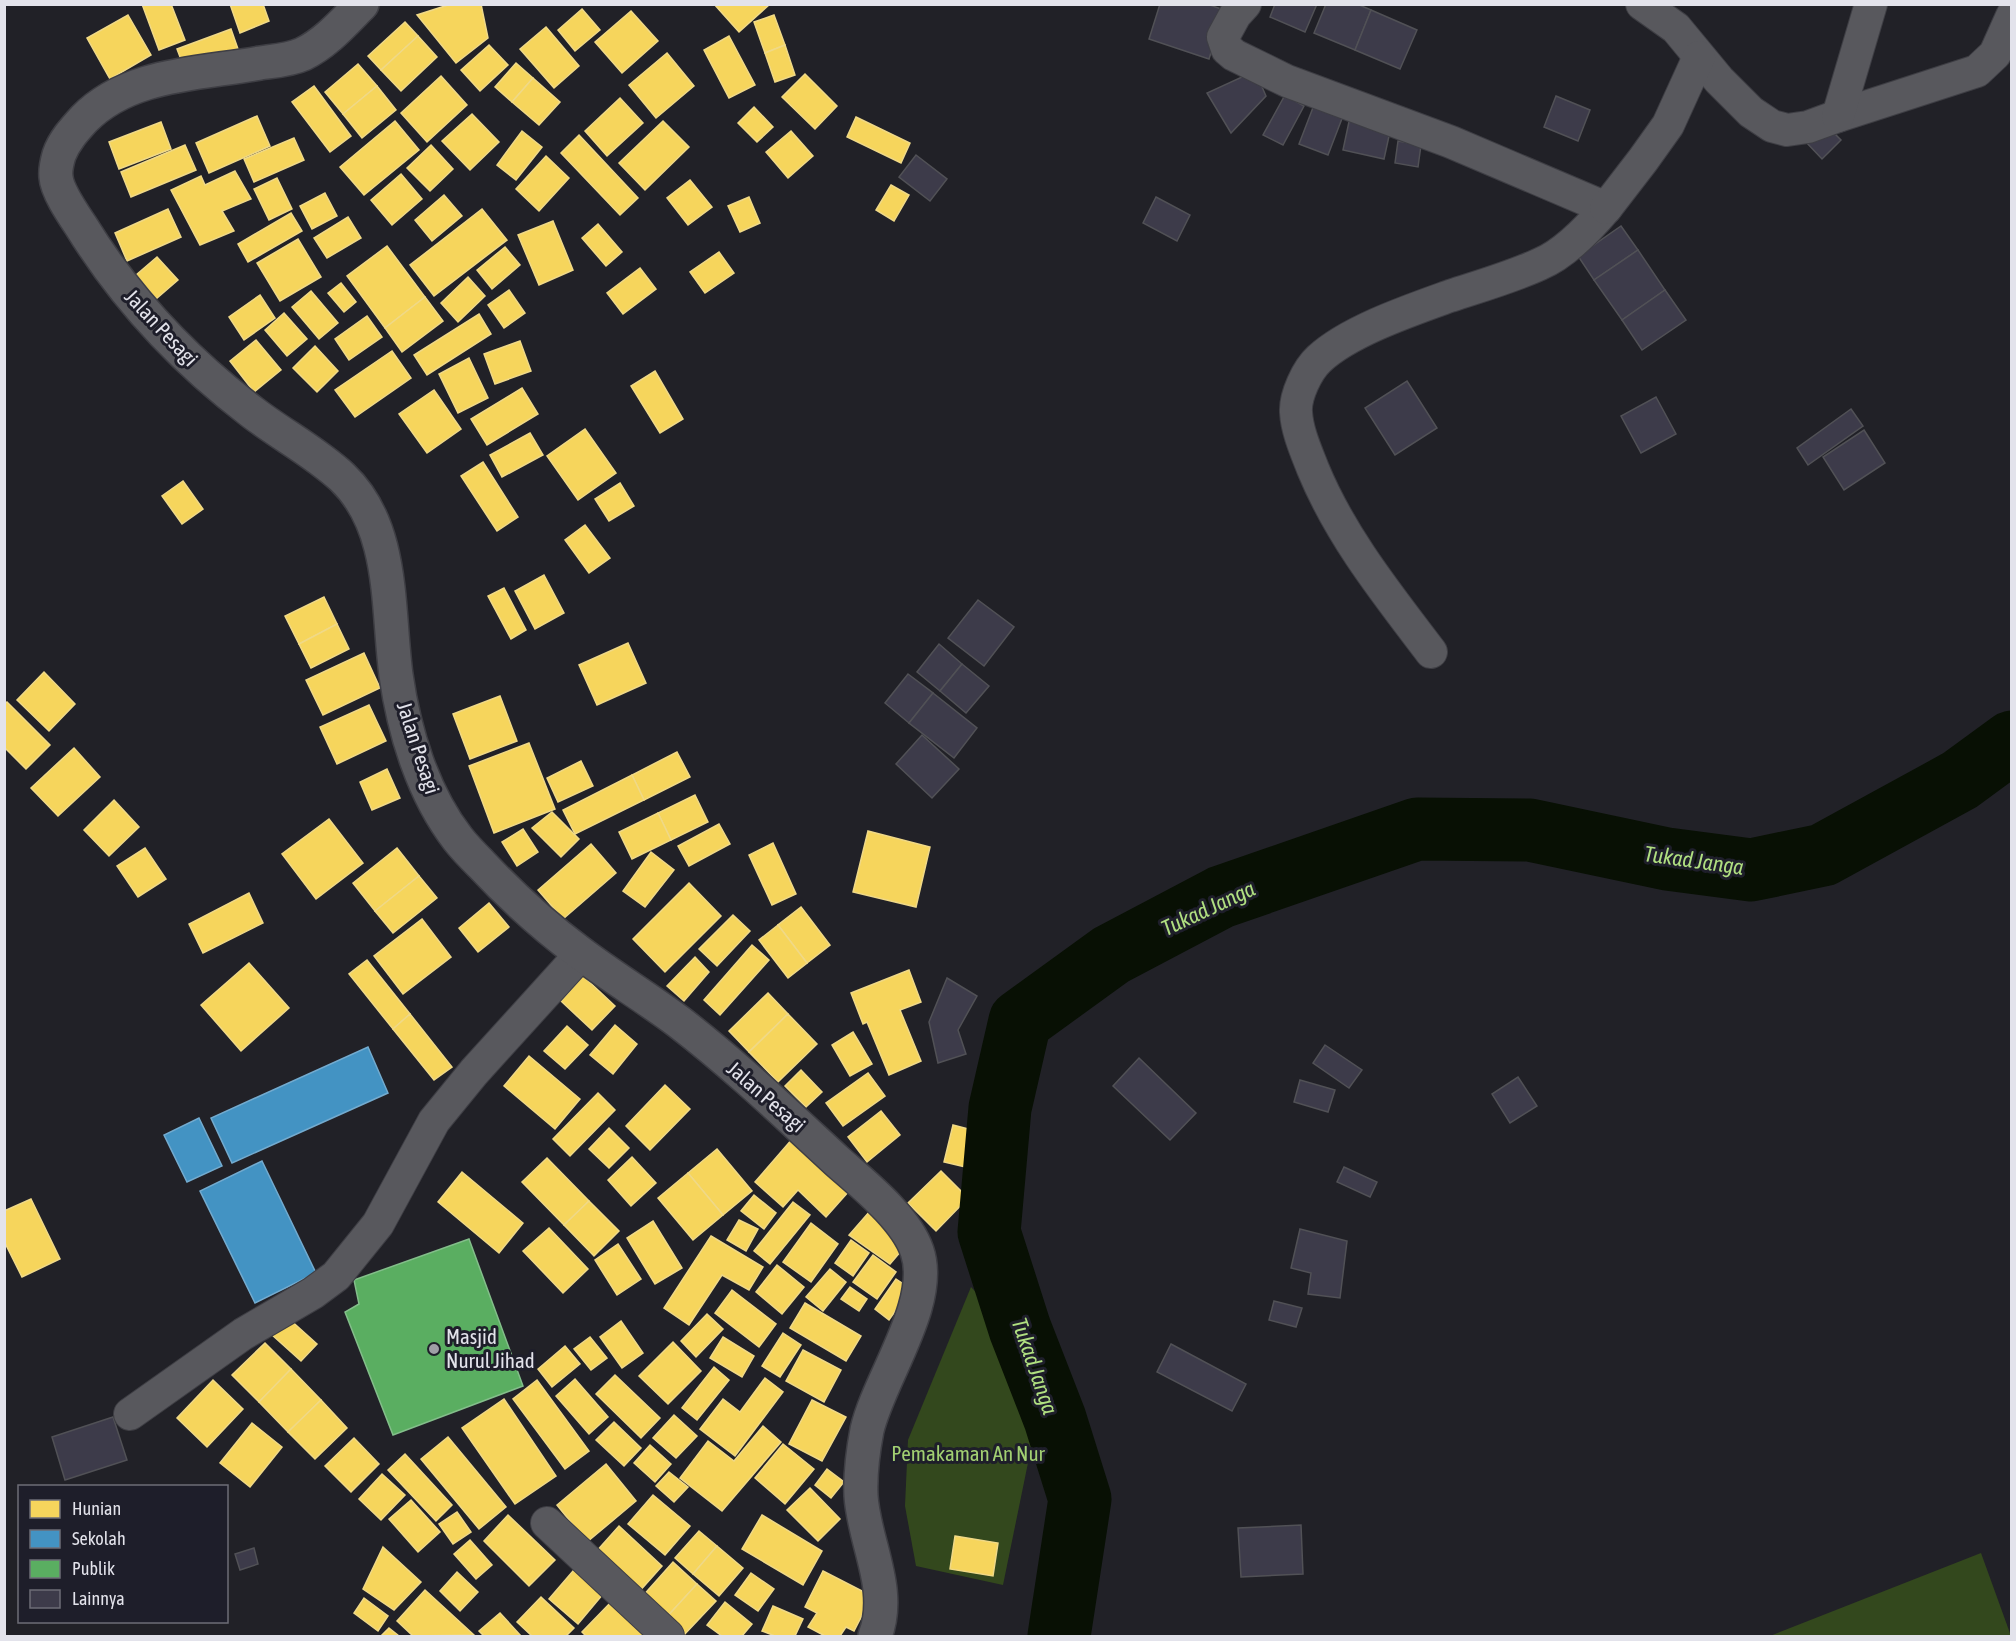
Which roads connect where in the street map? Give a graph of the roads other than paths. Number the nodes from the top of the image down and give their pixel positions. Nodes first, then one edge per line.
1 (362, 4) edge
2 (1245, 4) edge
3 (1642, 4) edge
4 (1871, 4) edge
5 (2012, 16) edge
6 (1699, 57) junction
7 (1838, 116) junction
8 (1606, 208) junction
9 (1431, 652) dead end
10 (581, 954) junction
11 (130, 1414) dead end
12 (547, 1522) dead end
13 (668, 1636) edge
14 (875, 1636) edge

1 - 10 street, Jalan Pesagi
2 - 8 street
3 - 6 street
4 - 7 street
5 - 7 street
6 - 7 street
6 - 8 street
8 - 9 street
10 - 11 street
10 - 14 street, Jalan Pesagi
12 - 13 street

